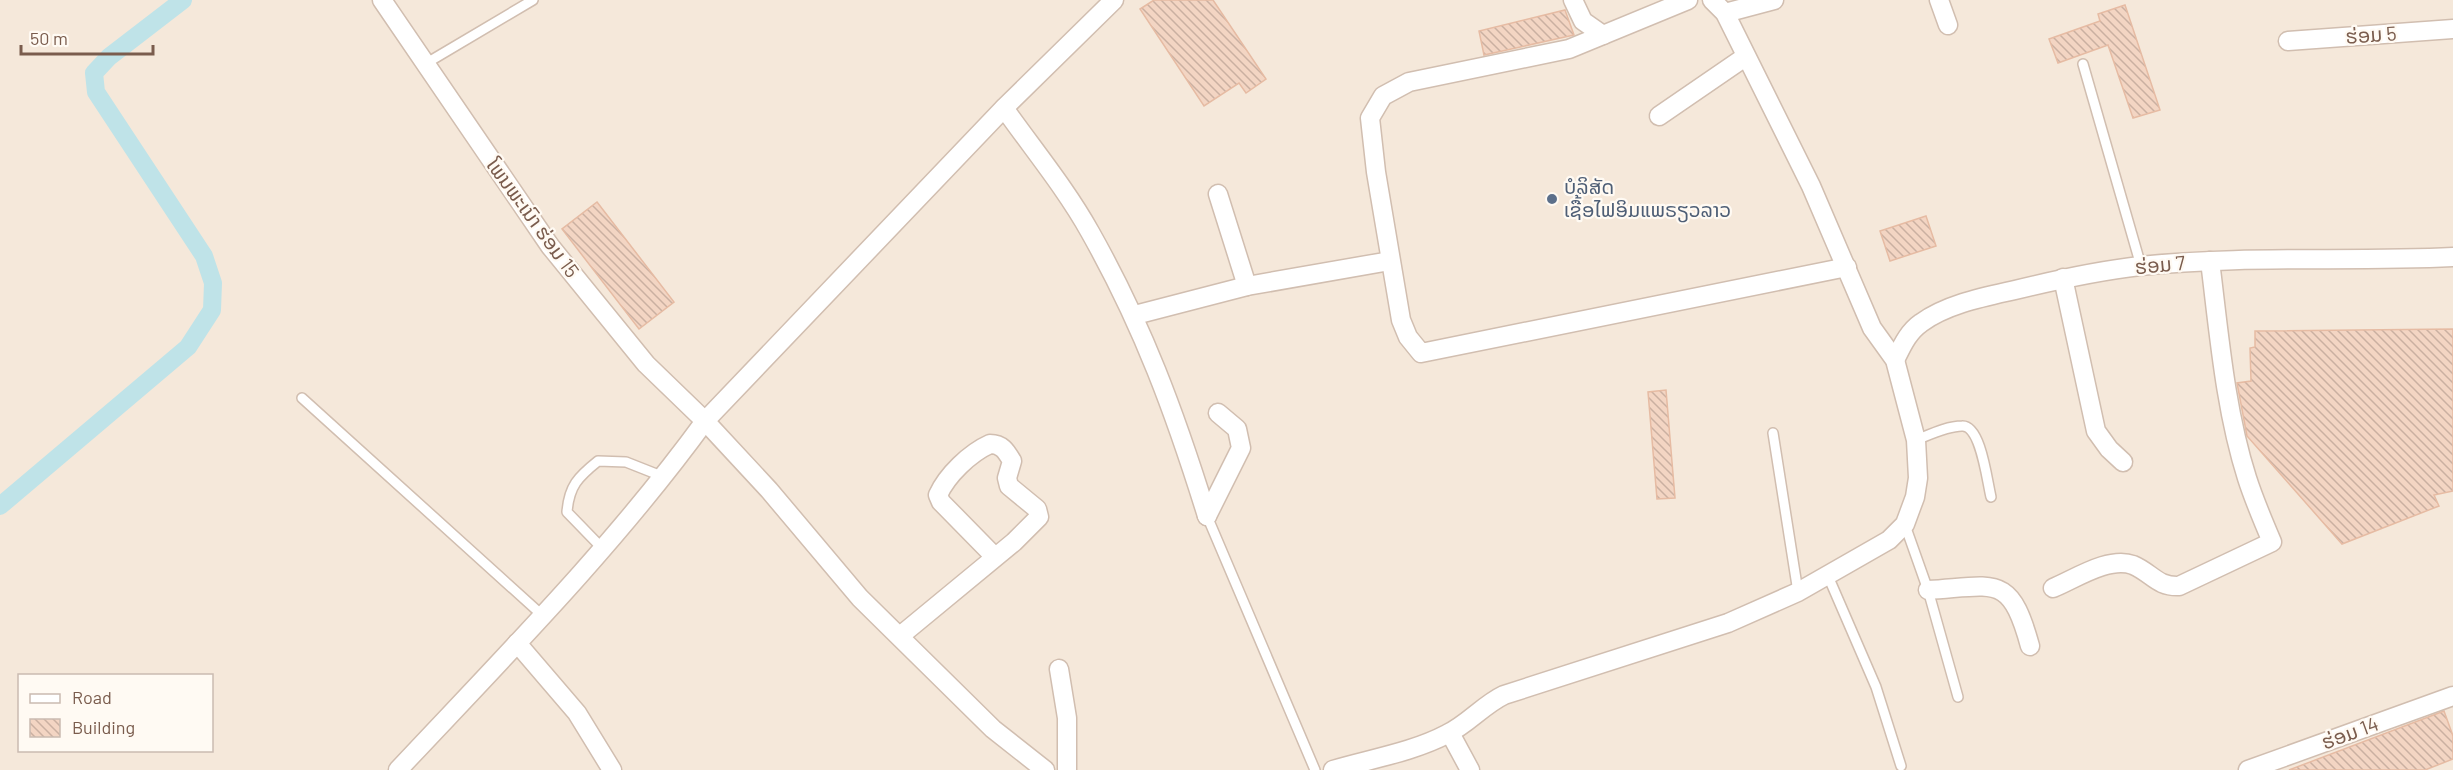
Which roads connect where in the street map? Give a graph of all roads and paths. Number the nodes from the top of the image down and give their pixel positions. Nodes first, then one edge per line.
1 (382, 0) edge
2 (533, 0) edge
3 (1114, 0) edge
4 (1573, 0) edge
5 (1688, 0) edge
6 (1712, 0) edge
7 (1774, 0) edge
8 (1939, 0) edge
9 (1725, 14) junction
10 (1948, 25) dead end
11 (2453, 29) edge
12 (1603, 35) junction
13 (2288, 41) dead end
14 (1745, 57) junction
15 (425, 64) junction
16 (2083, 64) dead end
17 (1004, 108) junction
18 (1659, 116) dead end
19 (1218, 194) dead end
20 (2453, 257) edge
21 (1390, 261) junction
22 (2210, 261) junction
23 (2141, 266) junction
24 (1847, 267) junction
25 (2063, 278) junction
26 (1247, 286) junction
27 (1135, 315) junction
28 (1895, 360) junction
29 (302, 398) dead end
30 (1218, 413) dead end
31 (705, 421) junction
32 (1773, 433) dead end
33 (1916, 440) junction
34 (2123, 462) dead end
35 (664, 477) junction
36 (1991, 497) dead end
37 (1207, 516) junction
38 (1905, 524) junction
39 (601, 547) junction
40 (995, 557) junction
41 (1828, 576) junction
42 (2053, 588) dead end
43 (1928, 590) junction
44 (1798, 592) junction
45 (542, 615) junction
46 (900, 636) junction
47 (517, 643) junction
48 (2030, 646) dead end
49 (1059, 669) dead end
50 (2453, 696) edge
51 (1958, 697) dead end
52 (1450, 733) junction
53 (1901, 766) dead end
54 (398, 770) edge
55 (612, 770) edge
56 (1045, 770) edge
57 (1067, 770) edge
58 (1315, 770) edge
59 (1333, 770) edge
60 (1470, 770) edge
61 (2248, 770) edge

1 - 15 street, ໂພນພະເນົາ ຮ່ອມ 15
2 - 15 lane
3 - 17 street
4 - 12 street
5 - 12 street
6 - 9 street
7 - 9 street
8 - 10 street
9 - 14 street
11 - 13 street, ຮ່ອມ 5
12 - 21 street
14 - 18 street
14 - 24 street
15 - 31 street, ໂພນພະເນົາ ຮ່ອມ 15
16 - 23 lane
17 - 27 street
17 - 31 street
19 - 26 street
20 - 22 street, ຮ່ອມ 7
21 - 24 street
21 - 26 street
22 - 23 street, ຮ່ອມ 7
22 - 42 street
23 - 25 street, ຮ່ອມ 7
24 - 28 street
25 - 28 street, ຮ່ອມ 7
25 - 34 street
26 - 27 street
27 - 37 street
28 - 33 street
29 - 45 lane
30 - 37 street
31 - 35 street
31 - 46 street, ໂພນພະເນົາ ຮ່ອມ 15
32 - 44 lane
33 - 36 lane
33 - 38 street
35 - 39 street
35 - 39 lane
37 - 58 lane
38 - 41 street
38 - 43 lane
39 - 45 street
40 - 40 street
40 - 46 street
41 - 44 street
41 - 53 lane
43 - 48 street
43 - 51 lane
44 - 52 street
45 - 47 street
46 - 56 street, ໂພນພະເນົາ ຮ່ອມ 15
47 - 54 street
47 - 55 street
49 - 57 street
50 - 61 street, ຮ່ອມ 14
52 - 59 street
52 - 60 street

